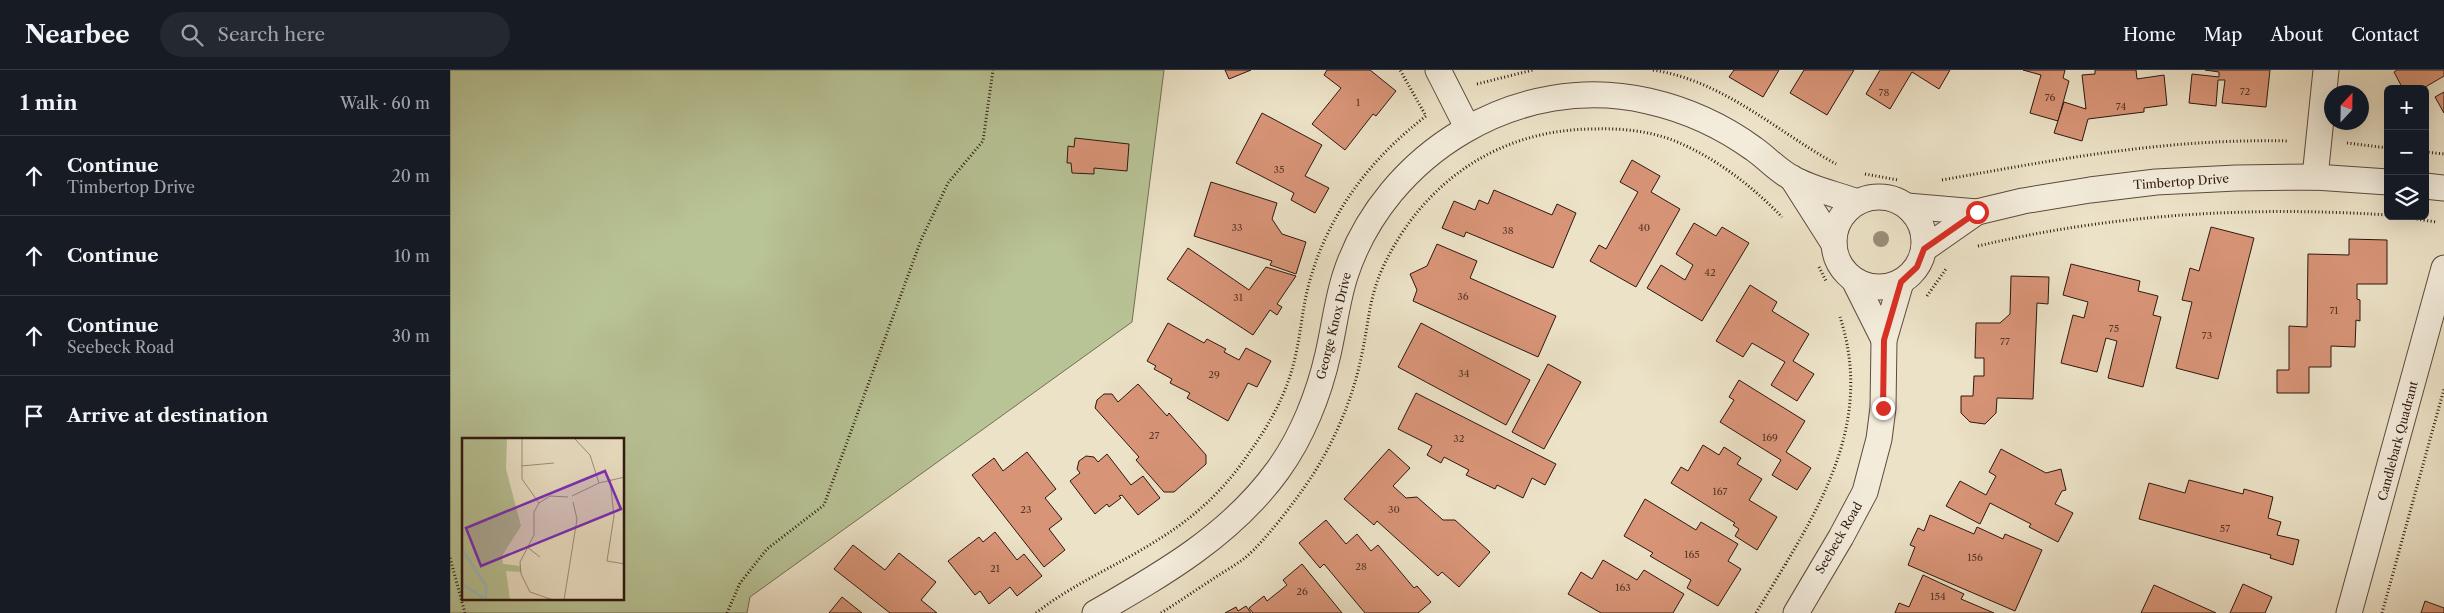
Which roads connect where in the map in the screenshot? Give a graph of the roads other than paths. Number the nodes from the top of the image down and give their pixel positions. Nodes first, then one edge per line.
1 (1438, 70) edge
2 (2326, 70) edge
3 (1467, 127) junction
4 (2315, 177) junction
5 (1792, 178) junction
6 (2384, 182) edge
7 (2429, 186) edge
8 (2444, 188) edge
9 (1857, 202) junction
10 (1907, 206) junction
11 (1977, 212) junction
12 (1834, 244) junction
13 (1924, 249) junction
14 (2444, 268) edge
15 (1854, 280) junction
16 (1901, 282) junction
17 (1884, 340) junction
18 (1106, 610) edge
19 (1796, 613) edge
20 (2350, 613) edge

1 - 3 street
2 - 4 street
3 - 5 street, George Knox Drive
3 - 18 street, George Knox Drive
4 - 6 street, Timbertop Drive
4 - 11 street, Timbertop Drive
5 - 9 street, George Knox Drive
5 - 12 street, George Knox Drive
7 - 8 street
9 - 10 street
9 - 12 street
10 - 11 street, Timbertop Drive
10 - 13 street
11 - 13 street, Timbertop Drive
12 - 15 street
13 - 16 street
14 - 20 street, Candlebark Quadrant
15 - 16 street
15 - 17 street, Seebeck Road
16 - 17 street, Seebeck Road
17 - 19 street, Seebeck Road

